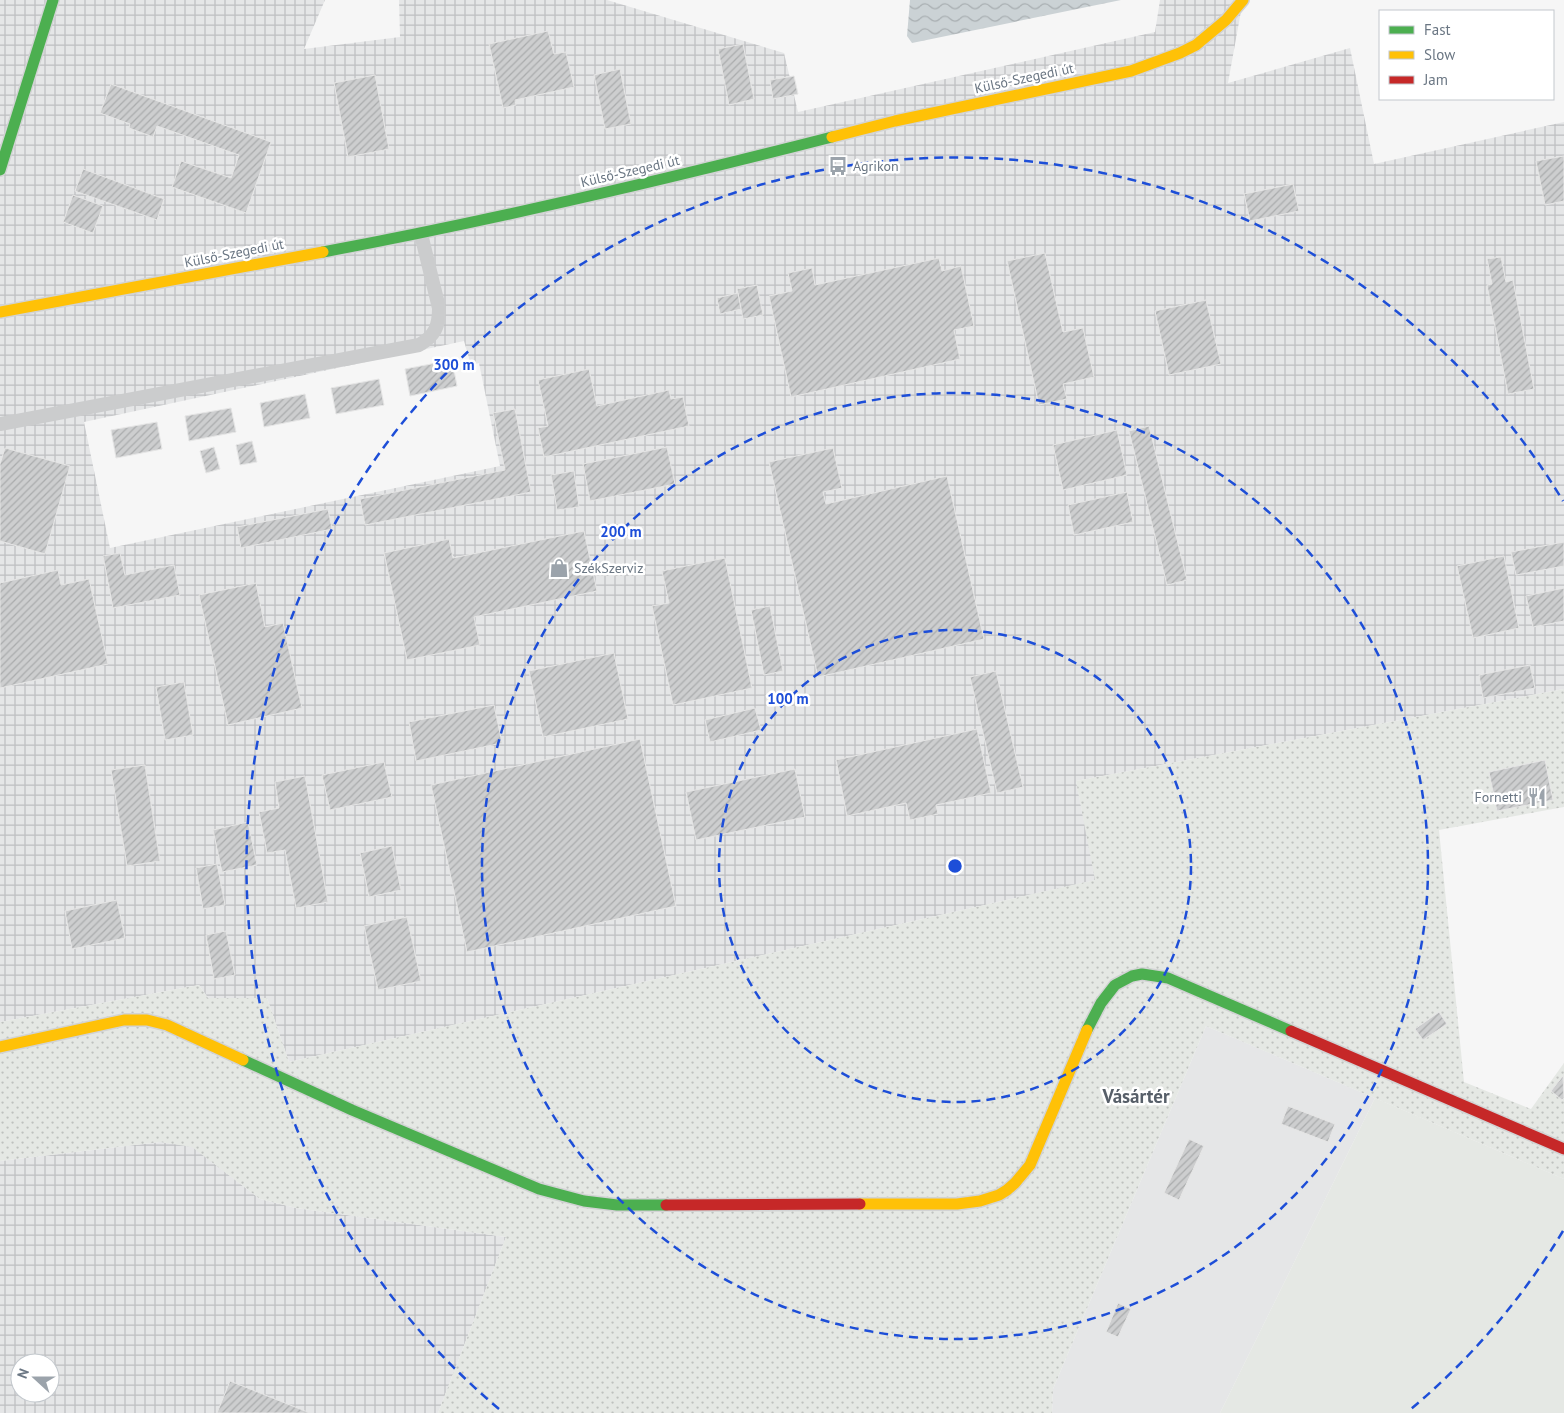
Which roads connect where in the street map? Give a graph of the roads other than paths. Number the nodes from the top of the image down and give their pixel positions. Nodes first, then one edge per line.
1 (53, 0) edge
2 (1243, 0) edge
3 (0, 170) edge
4 (421, 234) junction
5 (0, 312) edge
6 (0, 424) edge
7 (0, 1047) edge
8 (1564, 1149) edge

1 - 3 street
2 - 4 street, Külső-Szegedi út
4 - 5 street, Külső-Szegedi út
4 - 6 street
7 - 8 street

